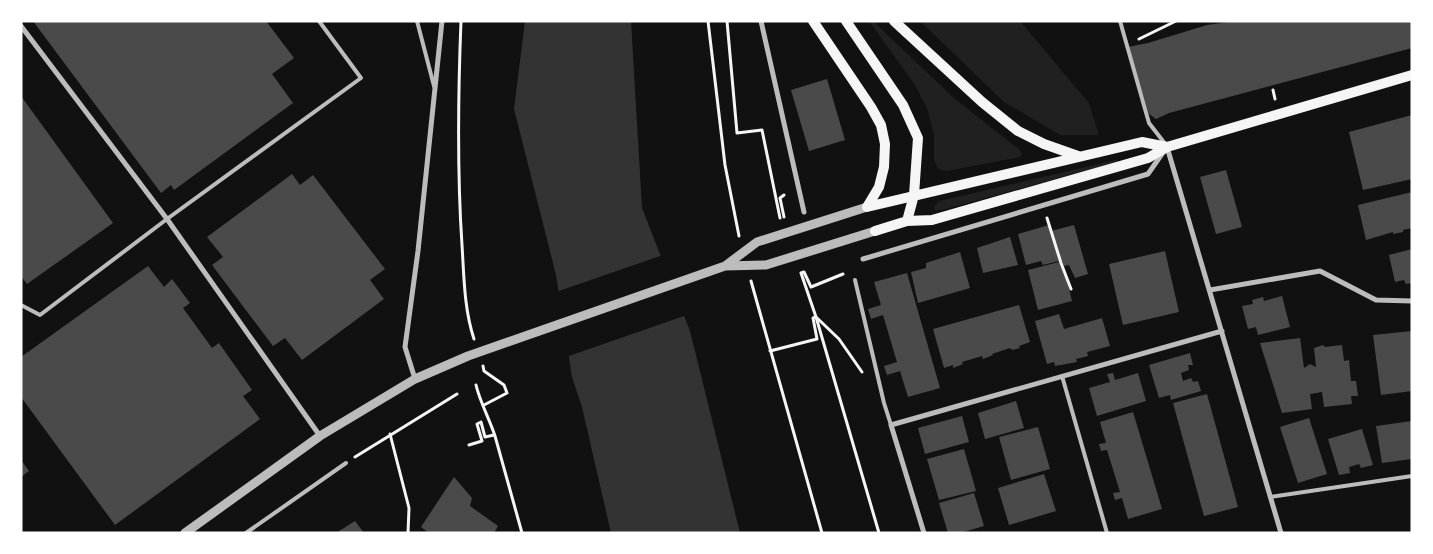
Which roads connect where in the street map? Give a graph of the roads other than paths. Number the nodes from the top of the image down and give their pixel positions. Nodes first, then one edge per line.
1 (319, 21) edge
2 (417, 21) edge
3 (442, 21) edge
4 (761, 21) edge
5 (813, 21) edge
6 (846, 21) edge
7 (894, 21) edge
8 (1120, 21) edge
9 (21, 26) edge
10 (1412, 75) edge
11 (435, 91) junction
12 (1167, 147) junction
13 (1079, 157) junction
14 (914, 195) junction
15 (867, 207) junction
16 (804, 212) dead end
17 (167, 219) junction
18 (907, 221) junction
19 (875, 231) joint
20 (863, 259) dead end
21 (725, 266) junction
22 (856, 280) dead end
23 (1210, 290) junction
24 (1412, 301) edge
25 (21, 305) edge
26 (1222, 331) junction
27 (1062, 376) junction
28 (415, 379) junction
29 (891, 424) junction
30 (320, 436) junction
31 (346, 463) road end
32 (1412, 476) edge
33 (1270, 497) junction
34 (185, 533) edge
35 (246, 533) edge
36 (924, 533) edge
37 (1107, 533) edge
38 (1281, 533) edge

1 - 17 lane
2 - 11 lane
3 - 11 street
4 - 16 street
5 - 15 main road
6 - 14 main road
7 - 13 main road
8 - 12 lane
9 - 17 street
10 - 12 main road
11 - 28 street
12 - 13 main road
12 - 18 main road
12 - 20 street
12 - 23 street
13 - 14 main road
14 - 15 main road
14 - 18 main road
15 - 21 street
17 - 25 lane
17 - 30 street
18 - 19 main road
19 - 21 street
21 - 28 street
22 - 29 lane
23 - 24 street
23 - 26 street
26 - 27 street
26 - 33 street
27 - 29 street
27 - 37 lane
28 - 30 street
29 - 36 street
30 - 34 street
31 - 35 lane
32 - 33 lane
33 - 38 street

